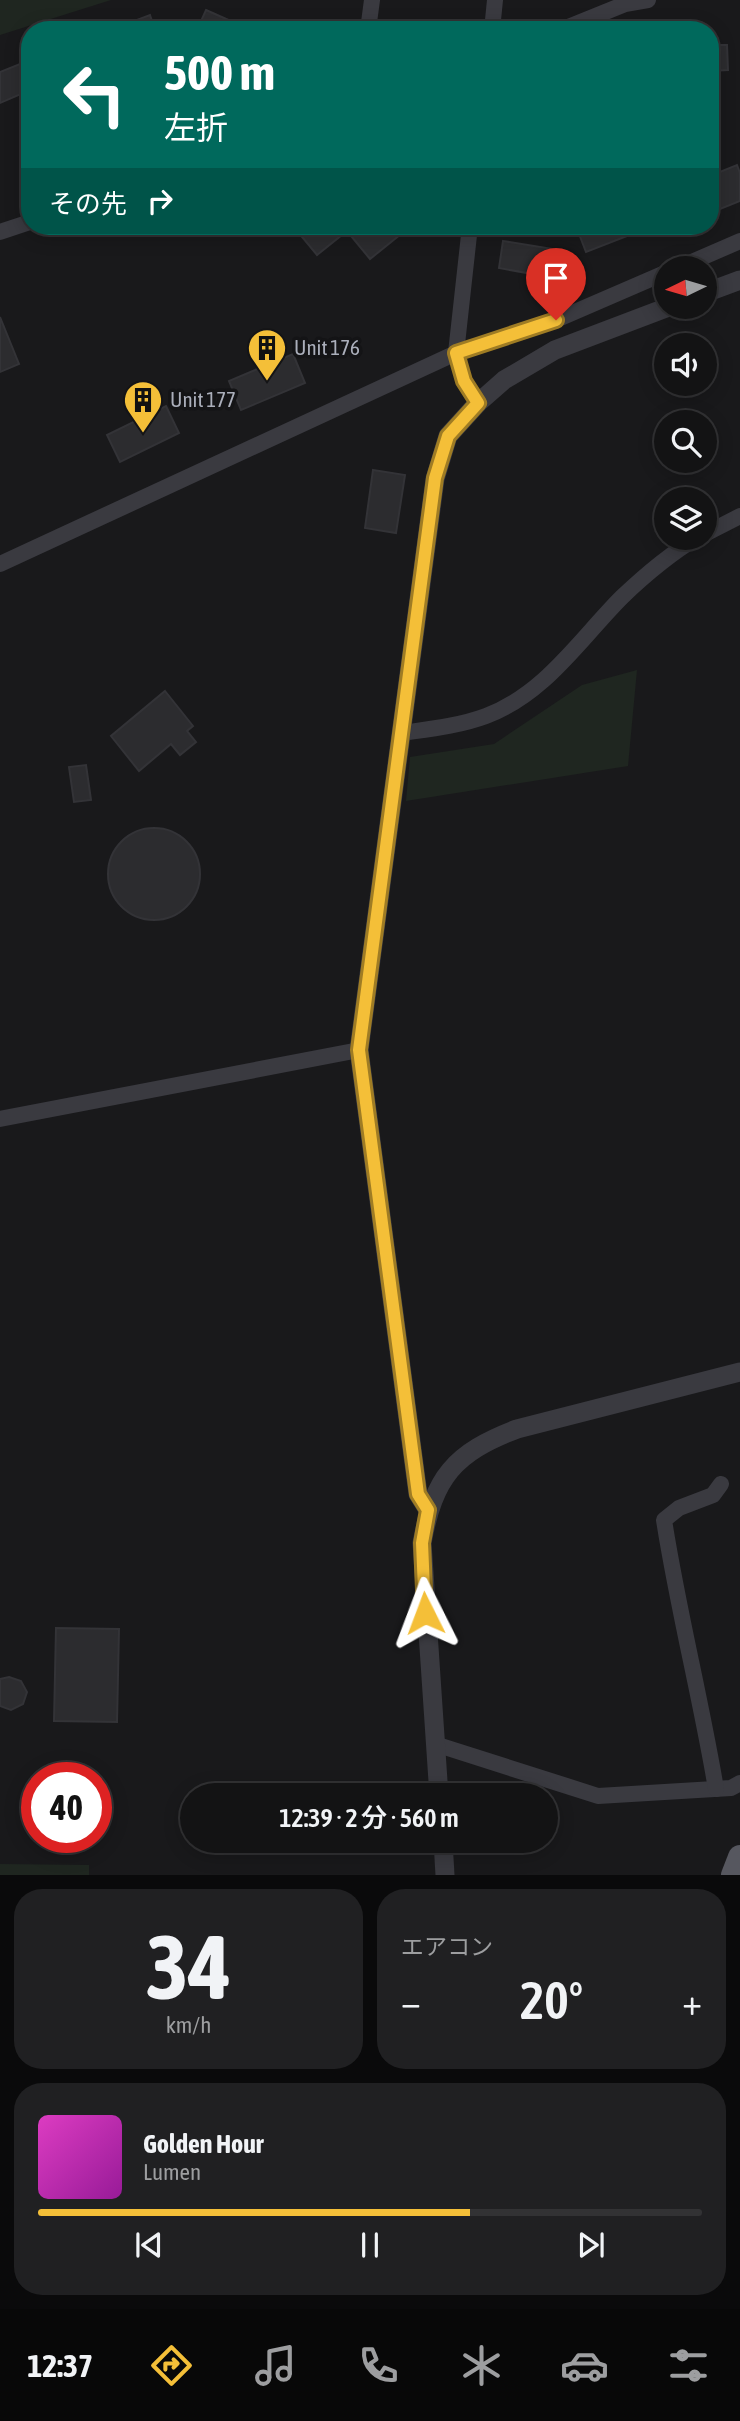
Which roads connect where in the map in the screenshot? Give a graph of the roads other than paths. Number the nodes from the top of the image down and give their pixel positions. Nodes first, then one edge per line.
1 (372, 0) edge
2 (495, 0) edge
3 (648, 0) edge
4 (625, 2) edge
5 (369, 21) edge
6 (493, 21) edge
7 (582, 21) edge
8 (21, 225) edge
9 (0, 232) edge
10 (469, 235) edge
11 (740, 241) edge
12 (706, 256) edge
13 (654, 278) edge
14 (740, 280) edge
15 (718, 288) edge
16 (654, 312) edge
17 (456, 353) junction
18 (478, 403) junction
19 (740, 516) edge
20 (717, 528) edge
21 (678, 550) edge
22 (0, 564) edge
23 (402, 733) junction
24 (359, 1050) junction
25 (0, 1119) edge
26 (740, 1372) edge
27 (721, 1484) dead end
28 (428, 1510) junction
29 (435, 1744) junction
30 (438, 1783) edge
31 (740, 1783) edge
32 (716, 1789) junction
33 (444, 1853) edge
34 (740, 1857) edge
35 (445, 1875) edge
36 (733, 1875) edge

1 - 5 street
2 - 6 street
3 - 4 street
4 - 7 street
8 - 9 street
10 - 17 street
11 - 12 street
13 - 17 street
14 - 15 street
16 - 18 street
17 - 18 street
17 - 22 street
18 - 23 street
19 - 20 street
21 - 23 street
23 - 24 street
24 - 25 street
24 - 28 street
26 - 28 street
27 - 32 street
28 - 29 street
29 - 30 street
29 - 32 street
31 - 32 street
33 - 35 street
34 - 36 main road

